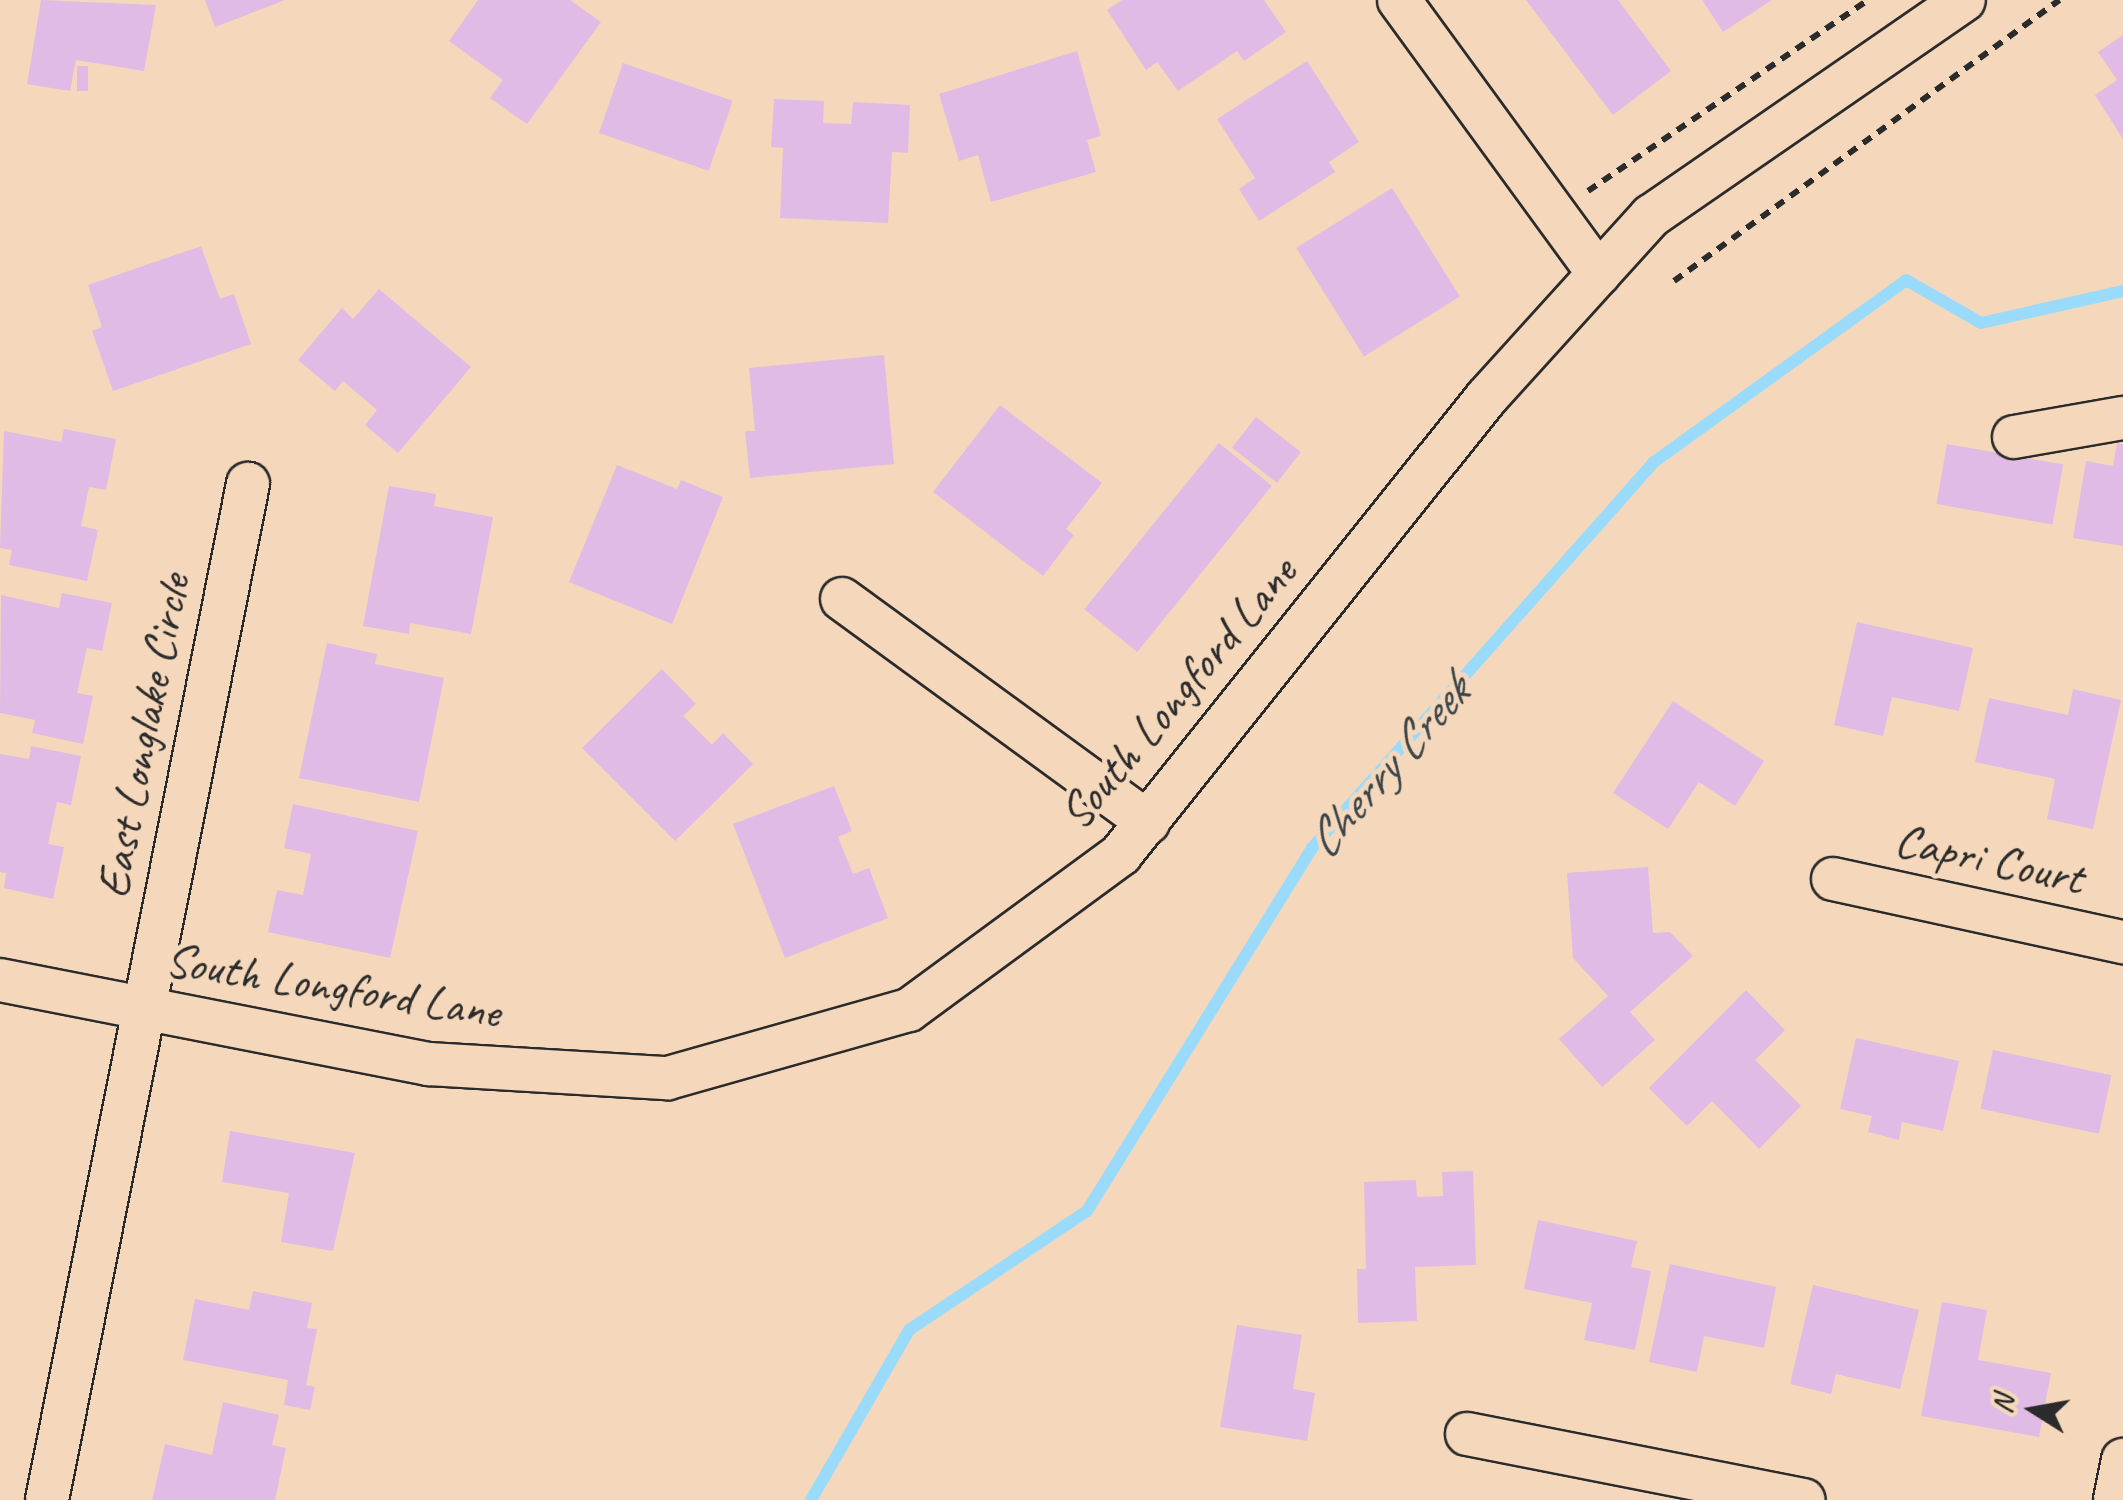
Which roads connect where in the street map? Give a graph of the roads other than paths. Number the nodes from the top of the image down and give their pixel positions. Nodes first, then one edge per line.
1 (1399, 0) edge
2 (1964, 0) edge
3 (1599, 274) junction
4 (2123, 418) edge
5 (2014, 436) dead end
6 (248, 484) dead end
7 (842, 599) dead end
8 (1148, 822) junction
9 (1833, 879) dead end
10 (2123, 942) edge
11 (0, 980) edge
12 (142, 1008) junction
13 (1467, 1434) dead end
14 (2123, 1460) edge
15 (46, 1500) edge
16 (1804, 1500) edge
17 (2115, 1500) edge

1 - 3 street
2 - 3 street, South Longford Lane
3 - 8 street, South Longford Lane
4 - 5 street
6 - 12 street, East Longlake Circle
7 - 8 street
8 - 12 street, South Longford Lane
9 - 10 street, Capri Court
11 - 12 street, South Longford Lane
12 - 15 street, East Longlake Circle
13 - 16 street
14 - 17 street

